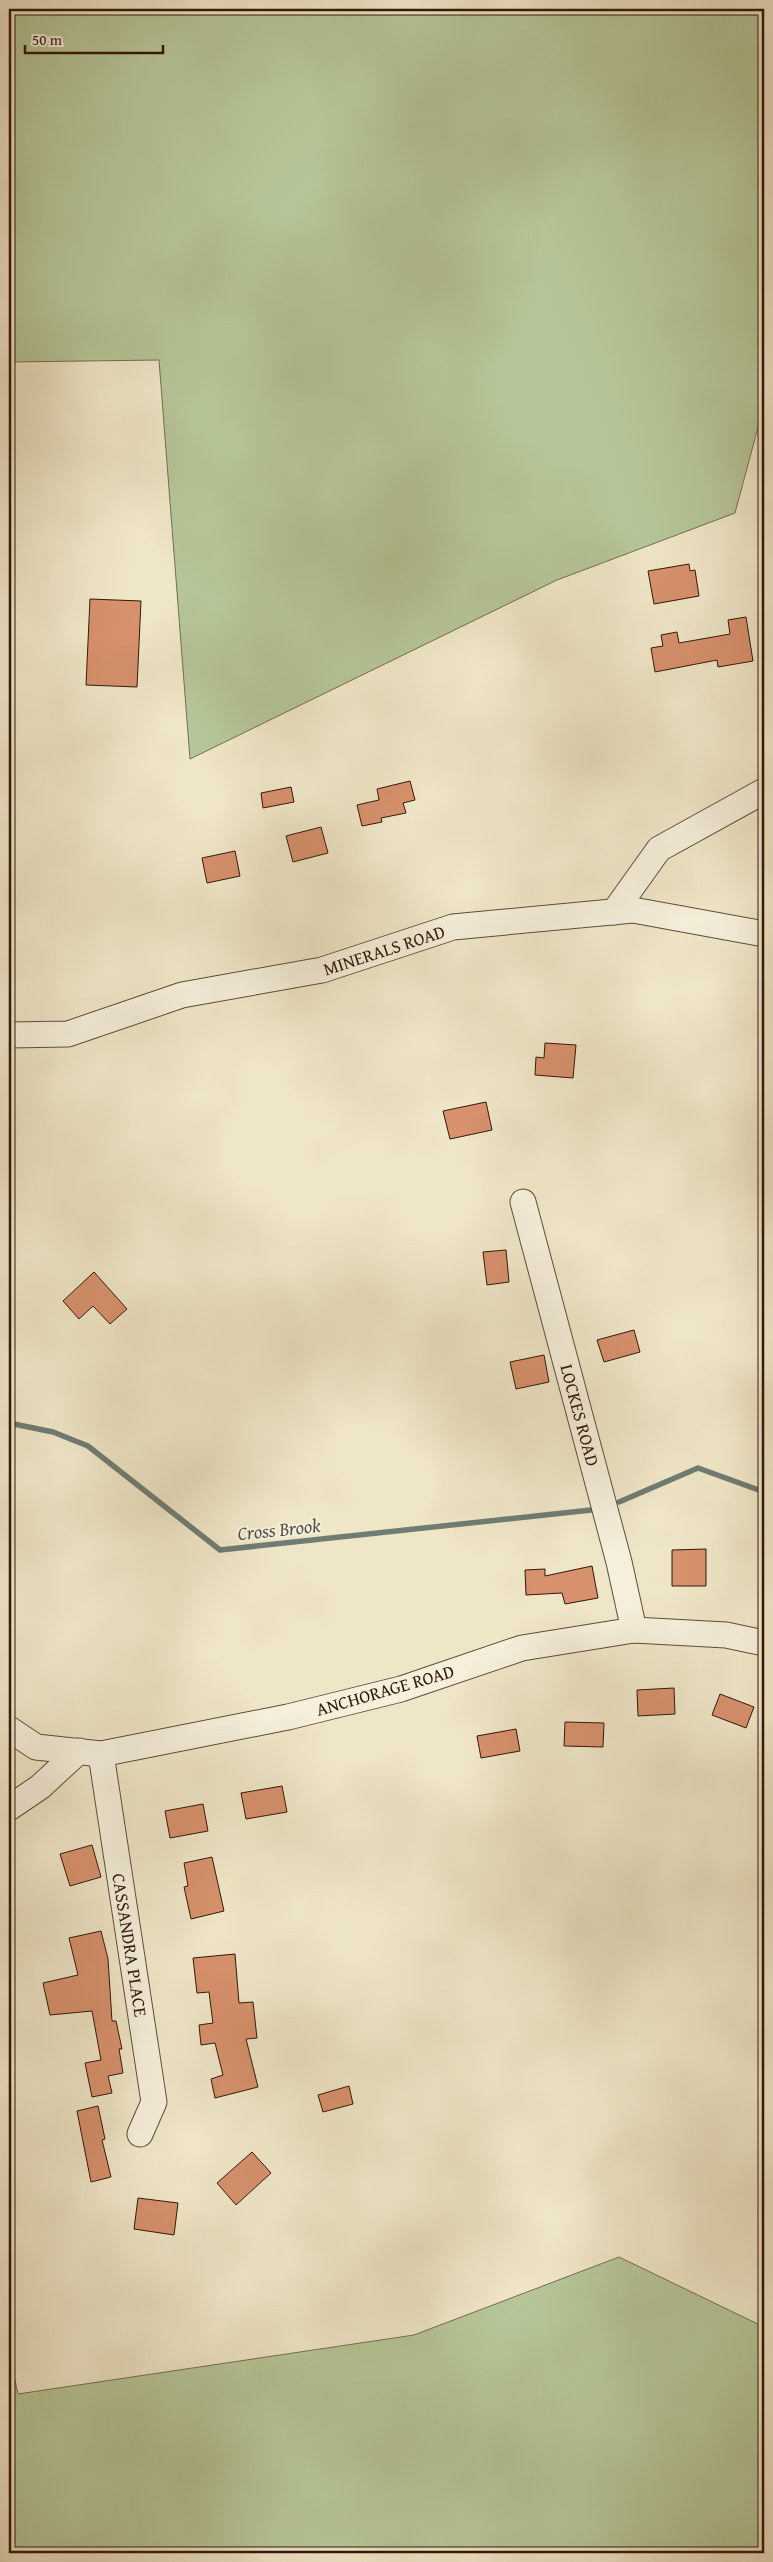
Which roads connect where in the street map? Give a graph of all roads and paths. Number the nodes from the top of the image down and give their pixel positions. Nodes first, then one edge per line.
1 (764, 791) edge
2 (614, 912) junction
3 (764, 934) edge
4 (9, 1036) edge
5 (523, 1202) dead end
6 (634, 1630) junction
7 (764, 1643) edge
8 (9, 1729) edge
9 (90, 1752) junction
10 (9, 1808) edge
11 (140, 2134) dead end

1 - 2 street
2 - 3 street, MINERALS ROAD
2 - 4 street, MINERALS ROAD
5 - 6 street, LOCKES ROAD
6 - 7 street, ANCHORAGE ROAD
6 - 9 street, ANCHORAGE ROAD
8 - 9 street, ANCHORAGE ROAD
9 - 10 street
9 - 11 street, CASSANDRA PLACE

